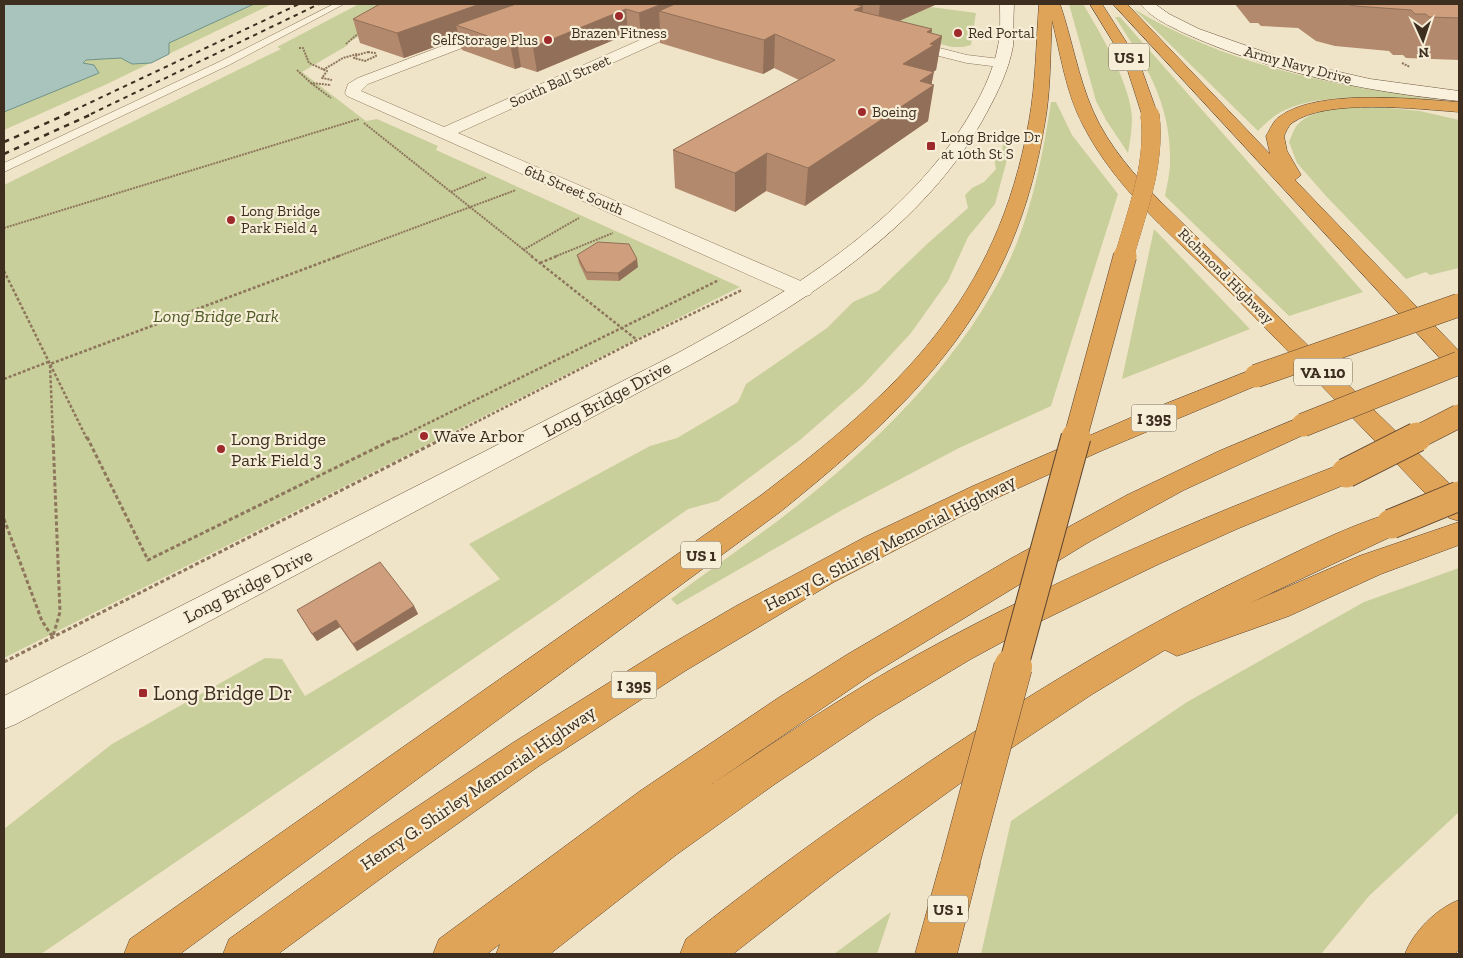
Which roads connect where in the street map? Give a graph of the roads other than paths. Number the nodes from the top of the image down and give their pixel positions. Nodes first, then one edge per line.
1 (340, 4) edge
2 (564, 4) edge
3 (730, 4) edge
4 (1007, 4) edge
5 (1046, 4) edge
6 (1053, 4) edge
7 (1096, 4) edge
8 (1120, 4) edge
9 (1150, 6) edge
10 (1170, 6) edge
11 (895, 41) edge
12 (1000, 63) junction
13 (1384, 81) junction
14 (1459, 86) edge
15 (1459, 96) edge
16 (1409, 105) junction
17 (1459, 107) edge
18 (1459, 115) edge
19 (444, 134) junction
20 (4, 168) edge
21 (1309, 204) junction
22 (802, 290) junction
23 (1459, 305) edge
24 (1459, 364) edge
25 (1459, 416) edge
26 (1459, 436) edge
27 (1346, 473) junction
28 (1459, 496) edge
29 (1459, 510) edge
30 (1459, 533) edge
31 (1114, 663) junction
32 (4, 713) edge
33 (1459, 920) edge
34 (145, 954) edge
35 (244, 954) edge
36 (454, 954) edge
37 (517, 954) edge
38 (702, 954) edge
39 (936, 954) edge
40 (1426, 954) edge

1 - 20 lane
2 - 19 street, 6th Street South
3 - 19 street, South Ball Street
4 - 12 street, Long Bridge Drive
5 - 34 highway, US 1
6 - 29 highway, Richmond Highway / VA 110
7 - 39 highway, US 1, bridge
8 - 21 highway
9 - 10 street
9 - 13 street, Army Navy Drive
10 - 13 street, Army Navy Drive
11 - 12 street
12 - 22 street, Long Bridge Drive
13 - 14 street, Army Navy Drive
13 - 15 street, Army Navy Drive
16 - 17 highway
16 - 18 highway
16 - 21 highway
19 - 22 street, 6th Street South
21 - 24 highway
22 - 32 street, Long Bridge Drive
23 - 35 highway, Henry G. Shirley Memorial Highway / I 395, bridge
24 - 36 highway, bridge
25 - 27 highway, bridge
26 - 27 highway, bridge
27 - 37 highway
28 - 31 highway, bridge
30 - 31 highway
31 - 38 highway
33 - 40 highway

